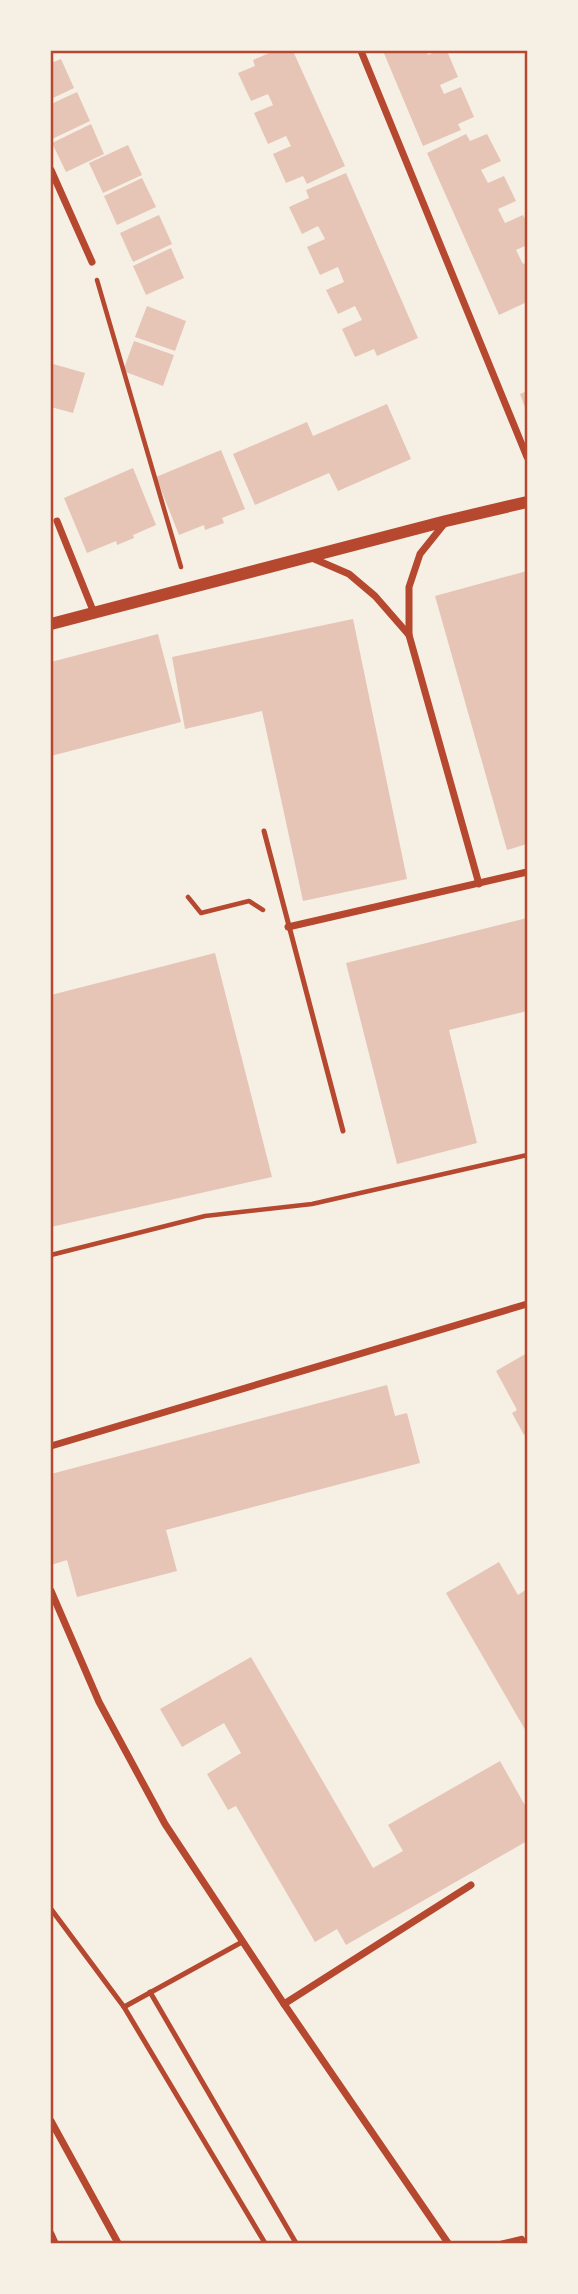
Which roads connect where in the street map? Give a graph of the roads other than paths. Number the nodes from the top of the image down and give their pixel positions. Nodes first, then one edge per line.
1 (361, 51) edge
2 (51, 170) edge
3 (92, 262) road end
4 (527, 457) edge
5 (527, 502) edge
6 (57, 521) dead end
7 (446, 521) junction
8 (310, 557) junction
9 (94, 613) junction
10 (51, 624) edge
11 (408, 635) junction
12 (264, 831) dead end
13 (527, 872) edge
14 (479, 884) junction
15 (288, 927) junction
16 (343, 1131) dead end
17 (527, 1304) edge
18 (51, 1446) edge
19 (51, 1591) edge
20 (471, 1885) dead end
21 (51, 1909) edge
22 (242, 1942) junction
23 (150, 1992) junction
24 (284, 2004) junction
25 (124, 2007) junction
26 (51, 2121) edge
27 (51, 2234) edge
28 (55, 2243) edge
29 (118, 2243) edge
30 (265, 2243) edge
31 (296, 2243) edge
32 (448, 2243) edge

1 - 4 street
2 - 3 street
5 - 7 street
6 - 9 street
7 - 8 street
7 - 11 street
8 - 9 street
8 - 11 street
9 - 10 street
11 - 14 street
12 - 15 lane
13 - 14 street
14 - 15 street
15 - 16 lane
17 - 18 street
19 - 22 street
20 - 24 street
21 - 25 lane
22 - 23 lane
22 - 24 street
23 - 25 lane
23 - 31 lane
24 - 32 street
25 - 30 lane
26 - 29 street
27 - 28 street

